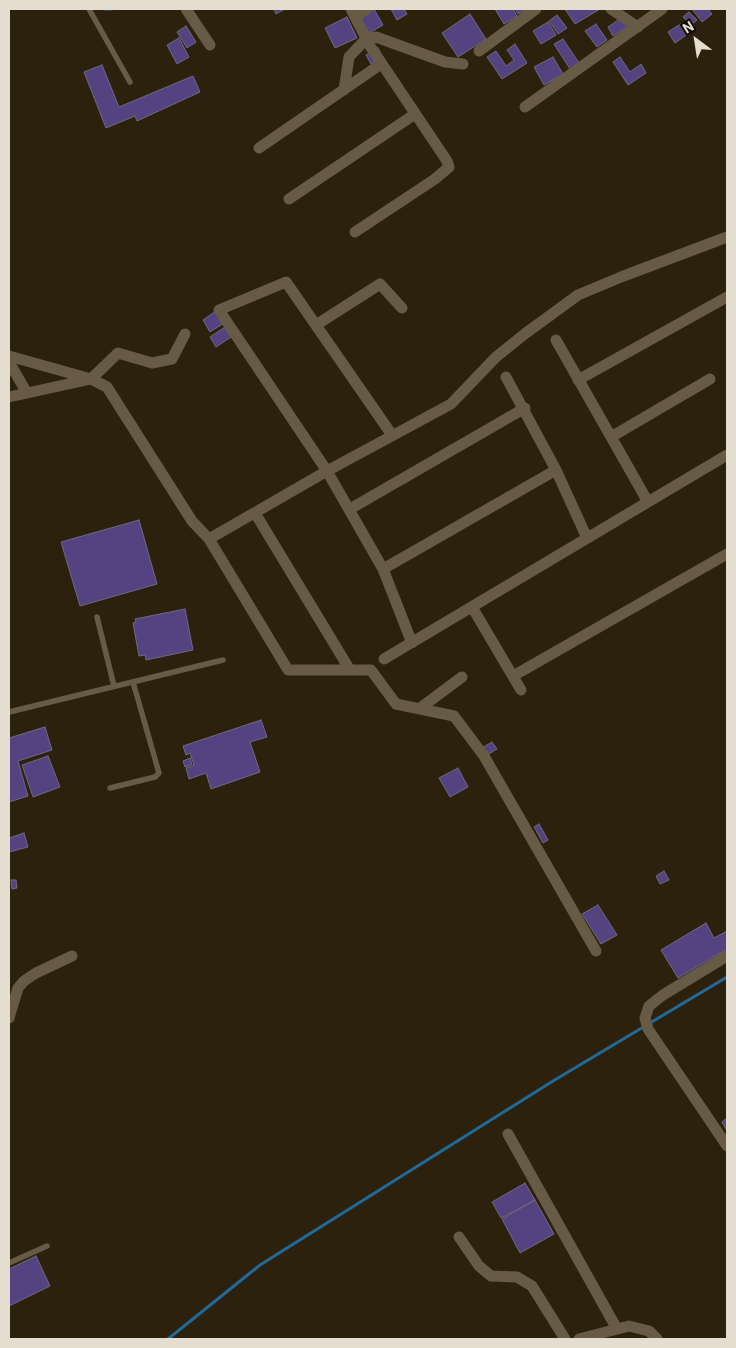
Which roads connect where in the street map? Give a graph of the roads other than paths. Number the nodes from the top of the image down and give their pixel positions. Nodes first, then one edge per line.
1 (186, 9) edge
2 (367, 9) edge
3 (536, 9) edge
4 (611, 9) edge
5 (662, 9) edge
6 (90, 10) edge
7 (353, 12) edge
8 (638, 27) junction
9 (366, 39) junction
10 (210, 45) dead end
11 (479, 51) dead end
12 (381, 64) junction
13 (463, 64) dead end
14 (130, 82) dead end
15 (344, 90) junction
16 (525, 106) dead end
17 (415, 114) junction
18 (259, 148) dead end
19 (289, 199) dead end
20 (355, 232) dead end
21 (727, 237) edge
22 (727, 297) edge
23 (402, 308) dead end
24 (316, 325) junction
25 (185, 334) dead end
26 (556, 340) dead end
27 (9, 356) edge
28 (9, 362) edge
29 (506, 377) dead end
30 (91, 379) junction
31 (710, 379) dead end
32 (578, 380) junction
33 (27, 393) junction
34 (9, 397) edge
35 (525, 408) junction
36 (392, 434) junction
37 (611, 437) junction
38 (727, 455) edge
39 (556, 470) junction
40 (327, 471) junction
41 (648, 502) junction
42 (350, 509) junction
43 (255, 513) junction
44 (209, 538) junction
45 (587, 538) junction
46 (727, 554) edge
47 (383, 569) junction
48 (472, 607) junction
49 (97, 617) dead end
50 (412, 643) junction
51 (384, 659) dead end
52 (223, 660) dead end
53 (350, 670) junction
54 (513, 676) junction
55 (462, 677) dead end
56 (133, 682) junction
57 (114, 686) junction
58 (521, 690) dead end
59 (419, 709) junction
60 (9, 712) edge
61 (110, 788) dead end
62 (596, 951) dead end
63 (72, 956) dead end
64 (727, 956) edge
65 (9, 1018) edge
66 (508, 1134) dead end
67 (727, 1146) edge
68 (459, 1237) dead end
69 (47, 1246) dead end
70 (9, 1263) edge
71 (617, 1329) junction
72 (565, 1339) edge
73 (579, 1339) edge
74 (657, 1339) edge

1 - 10 street
2 - 7 street
3 - 11 street
4 - 8 street
5 - 8 street
6 - 14 lane
7 - 9 street
8 - 16 street
9 - 12 street
9 - 13 street
9 - 15 street
12 - 15 street
12 - 17 street
15 - 18 street
17 - 19 street
17 - 20 street
21 - 36 street
22 - 32 street
23 - 24 street
24 - 36 street
24 - 40 street
25 - 30 street
26 - 32 street
27 - 30 street
28 - 33 street
29 - 35 street
30 - 33 street
30 - 44 street
31 - 37 street
32 - 37 street
33 - 34 street
35 - 39 street
35 - 42 street
36 - 40 street
37 - 41 street
38 - 41 street
39 - 45 street
39 - 47 street
40 - 42 street
40 - 43 street
41 - 45 street
42 - 47 street
43 - 44 street
43 - 53 street
44 - 53 street
45 - 48 street
46 - 54 street
47 - 50 street
48 - 50 street
48 - 54 street
49 - 57 lane
50 - 51 street
52 - 56 lane
53 - 59 street
54 - 58 street
55 - 59 street
56 - 57 lane
56 - 61 lane
57 - 60 lane
59 - 62 street
63 - 65 street
64 - 67 street
66 - 71 street
68 - 72 street
69 - 70 lane
71 - 73 street
71 - 74 street

